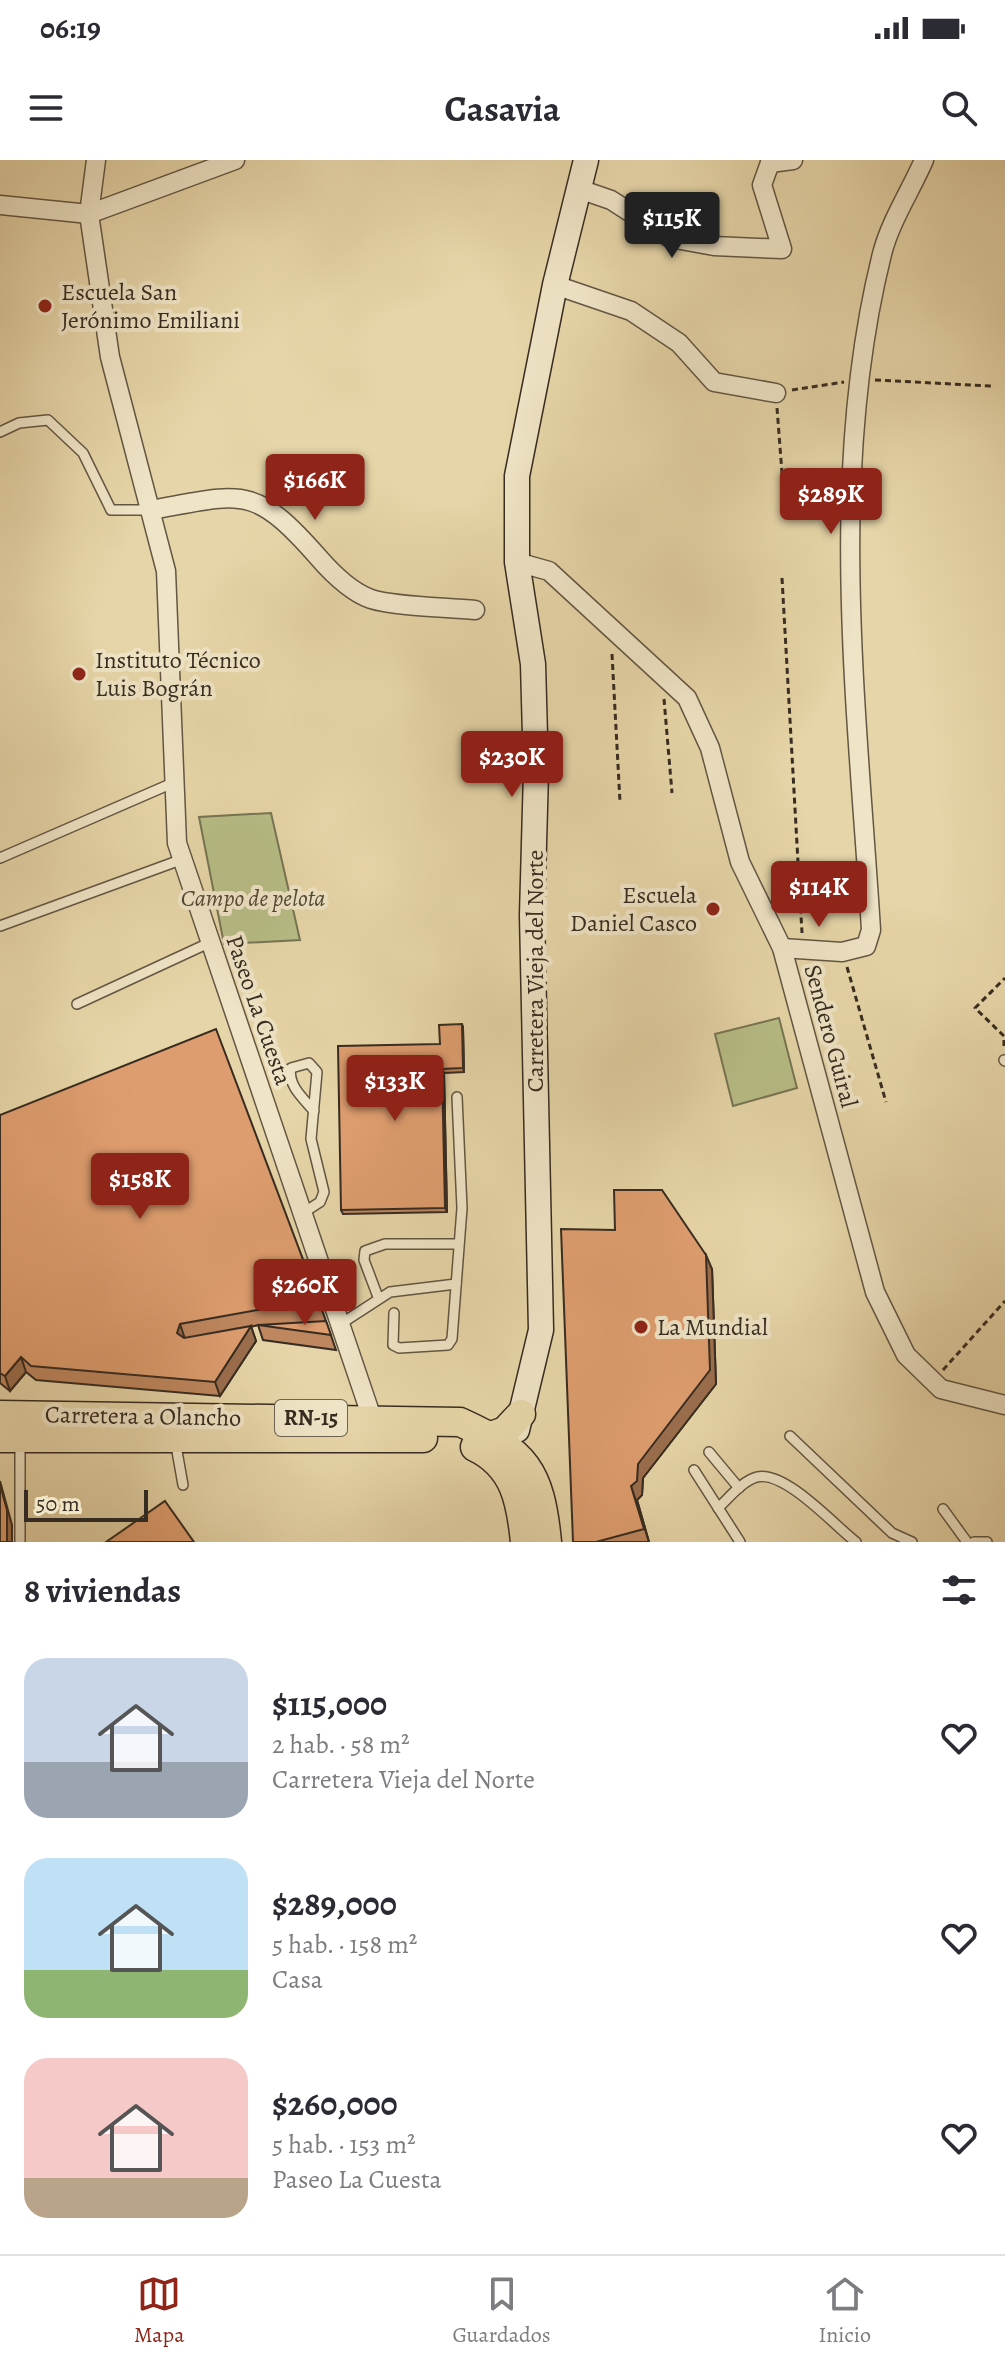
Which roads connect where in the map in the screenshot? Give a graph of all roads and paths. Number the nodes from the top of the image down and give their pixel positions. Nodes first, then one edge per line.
1 (96, 160) edge
2 (235, 160) edge
3 (586, 160) edge
4 (793, 160) edge
5 (924, 160) edge
6 (771, 162) edge
7 (582, 190) junction
8 (0, 205) edge
9 (89, 214) junction
10 (555, 285) junction
11 (861, 379) junction
12 (991, 386) dead end
13 (776, 393) junction
14 (0, 432) edge
15 (852, 490) junction
16 (151, 510) junction
17 (517, 562) junction
18 (782, 578) dead end
19 (475, 610) dead end
20 (611, 626) junction
21 (662, 672) junction
22 (175, 782) junction
23 (672, 793) dead end
24 (620, 802) dead end
25 (0, 858) edge
26 (183, 859) junction
27 (0, 926) edge
28 (211, 942) junction
29 (782, 948) junction
30 (802, 949) junction
31 (842, 952) junction
32 (1005, 978) edge
33 (77, 1004) dead end
34 (1004, 1036) edge
35 (1005, 1060) edge
36 (457, 1097) dead end
37 (886, 1102) dead end
38 (314, 1111) junction
39 (303, 1213) junction
40 (458, 1244) junction
41 (456, 1284) junction
42 (378, 1297) junction
43 (1005, 1301) edge
44 (394, 1313) dead end
45 (334, 1327) junction
46 (932, 1381) junction
47 (1005, 1405) edge
48 (521, 1414) joint
49 (0, 1415) edge
50 (375, 1428) junction
51 (790, 1436) dead end
52 (175, 1437) junction
53 (10, 1439) edge
54 (501, 1444) junction
55 (709, 1452) dead end
56 (694, 1470) dead end
57 (183, 1485) dead end
58 (739, 1488) junction
59 (718, 1508) junction
60 (943, 1509) dead end
61 (20, 1542) edge
62 (525, 1542) edge
63 (547, 1542) edge
64 (740, 1542) edge
65 (856, 1542) edge
66 (912, 1542) edge
67 (967, 1542) edge
68 (974, 1542) edge
69 (987, 1542) edge

1 - 9 street, Paseo La Cuesta
2 - 9 street
3 - 7 street, Carretera Vieja del Norte
4 - 6 street
5 - 11 street
6 - 7 street
7 - 10 street, Carretera Vieja del Norte
8 - 9 street
9 - 16 street, Paseo La Cuesta
10 - 13 street
10 - 17 street, Carretera Vieja del Norte
11 - 12 path
11 - 13 path
11 - 15 street
13 - 15 path
14 - 16 lane
15 - 31 street
16 - 19 street
16 - 22 street, Paseo La Cuesta
17 - 20 street, Sendero Guiral
17 - 48 street, Carretera Vieja del Norte
18 - 30 path
20 - 21 street, Sendero Guiral
20 - 24 path
21 - 23 path
21 - 29 street, Sendero Guiral
22 - 25 lane
22 - 26 street, Paseo La Cuesta
26 - 27 lane
26 - 28 street, Paseo La Cuesta
28 - 33 lane
28 - 39 street, Paseo La Cuesta
29 - 30 street
29 - 46 street, Sendero Guiral
30 - 31 street
31 - 37 path
32 - 34 path
34 - 35 path
36 - 40 lane
38 - 38 lane
38 - 39 lane
39 - 45 street, Paseo La Cuesta
40 - 41 lane
40 - 42 lane
41 - 42 lane
41 - 44 lane
42 - 45 lane
43 - 46 path
45 - 50 street, Paseo La Cuesta
46 - 47 street, Sendero Guiral
48 - 54 main road
49 - 50 main road, Carretera a Olancho / RN-15
50 - 52 main road, Carretera a Olancho / RN-15
50 - 54 main road, Carretera a Olancho / RN-15
50 - 62 main road, Carretera a Olancho / RN-15
51 - 66 lane
52 - 53 main road, Carretera a Olancho / RN-15
52 - 57 lane
53 - 61 lane
54 - 63 main road
55 - 58 lane
56 - 59 lane
58 - 59 lane
58 - 65 lane
59 - 64 lane
60 - 67 lane
68 - 69 lane

